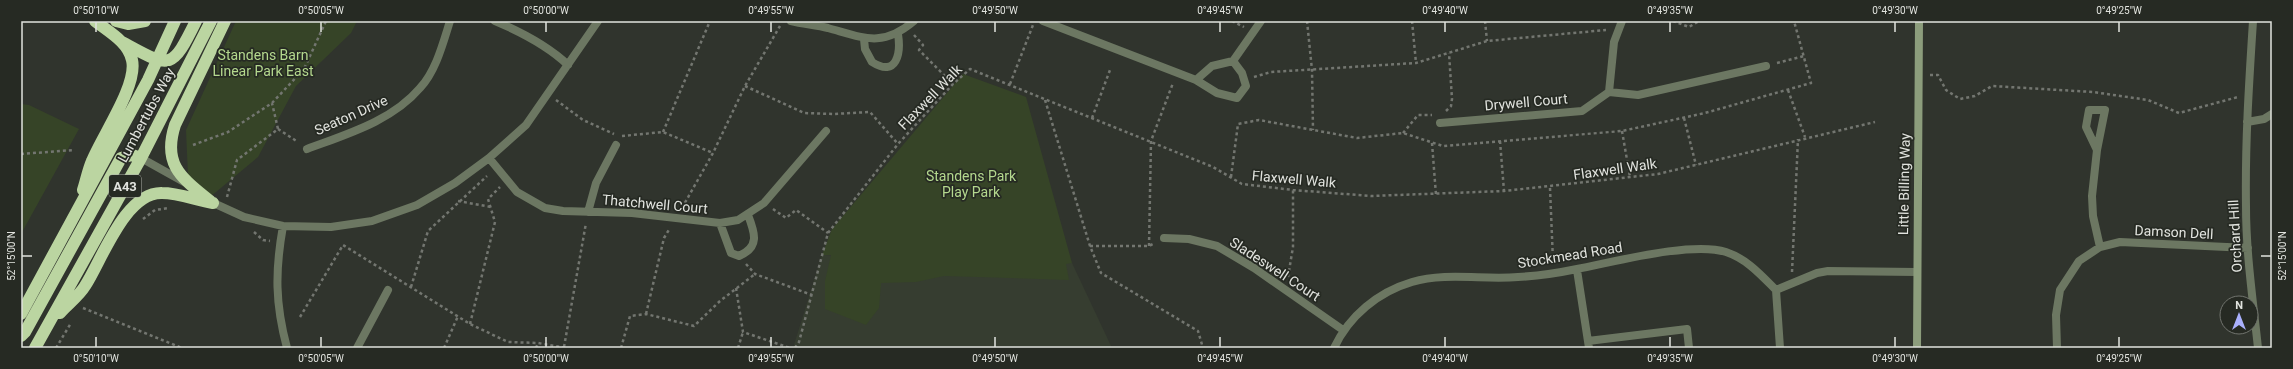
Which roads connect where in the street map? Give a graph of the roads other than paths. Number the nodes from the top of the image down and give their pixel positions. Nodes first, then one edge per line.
1 (95, 21) edge
2 (116, 21) edge
3 (145, 21) edge
4 (175, 21) edge
5 (196, 21) edge
6 (211, 21) edge
7 (225, 21) edge
8 (450, 21) edge
9 (495, 21) edge
10 (598, 21) edge
11 (791, 21) edge
12 (914, 21) edge
13 (1043, 21) edge
14 (1261, 21) edge
15 (1918, 21) edge
16 (2253, 21) edge
17 (1620, 25) edge
18 (898, 34) junction
19 (864, 39) junction
20 (120, 40) junction
21 (157, 61) junction
22 (1233, 61) junction
23 (568, 65) junction
24 (1766, 66) road end
25 (1196, 80) junction
26 (1609, 92) junction
27 (2272, 114) edge
28 (2247, 122) junction
29 (1440, 123) dead end
30 (826, 131) dead end
31 (616, 144) dead end
32 (308, 149) road end
33 (2097, 150) dead end
34 (141, 158) junction
35 (489, 158) junction
36 (218, 206) junction
37 (588, 212) junction
38 (748, 216) junction
39 (74, 218) junction
40 (720, 223) junction
41 (283, 226) junction
42 (1164, 238) road end
43 (2100, 247) junction
44 (2248, 248) junction
45 (1577, 270) junction
46 (1917, 272) junction
47 (388, 290) dead end
48 (1776, 290) junction
49 (21, 314) edge
50 (49, 324) junction
51 (1342, 330) junction
52 (21, 336) edge
53 (1589, 345) edge
54 (35, 348) edge
55 (287, 348) edge
56 (357, 348) edge
57 (1334, 348) edge
58 (1689, 348) edge
59 (1780, 348) edge
60 (1917, 348) edge
61 (2057, 348) edge
62 (2258, 348) edge

1 - 20 highway
2 - 3 highway
4 - 21 highway, Lumbertubs Way / A43
5 - 21 highway
6 - 34 highway, Lumbertubs Way / A43
7 - 36 highway
8 - 32 street, Seaton Drive
9 - 23 street
10 - 23 street
11 - 19 street
12 - 18 street
13 - 25 street
14 - 22 street
15 - 46 street, Little Billing Way
16 - 28 street, Orchard Hill
17 - 26 street
18 - 19 street
18 - 19 street
20 - 21 highway
20 - 39 highway
21 - 39 highway, Lumbertubs Way / A43
22 - 25 street
22 - 25 street
23 - 35 street
24 - 26 street
26 - 29 street, Drywell Court
27 - 28 street
28 - 44 street, Orchard Hill
30 - 38 street, Thatchwell Court
31 - 37 street, Thatchwell Court
33 - 43 street
34 - 36 street
34 - 50 highway, Lumbertubs Way / A43
34 - 52 highway
35 - 37 street, Thatchwell Court
35 - 41 street
36 - 41 street
36 - 50 highway
37 - 40 street, Thatchwell Court
38 - 40 street, Thatchwell Court
38 - 40 street, Thatchwell Court
39 - 49 highway, Lumbertubs Way / A43
41 - 55 street
42 - 51 street, Sladeswell Court
43 - 44 street, Damson Dell
43 - 61 street, Damson Dell
44 - 62 street, Orchard Hill
45 - 48 street, Stockmead Road
45 - 51 street, Stockmead Road
45 - 53 street
46 - 48 street
46 - 60 street, Little Billing Way
47 - 56 street
48 - 59 street
50 - 54 highway, Lumbertubs Way / A43
51 - 57 street, Stockmead Road
53 - 58 street

